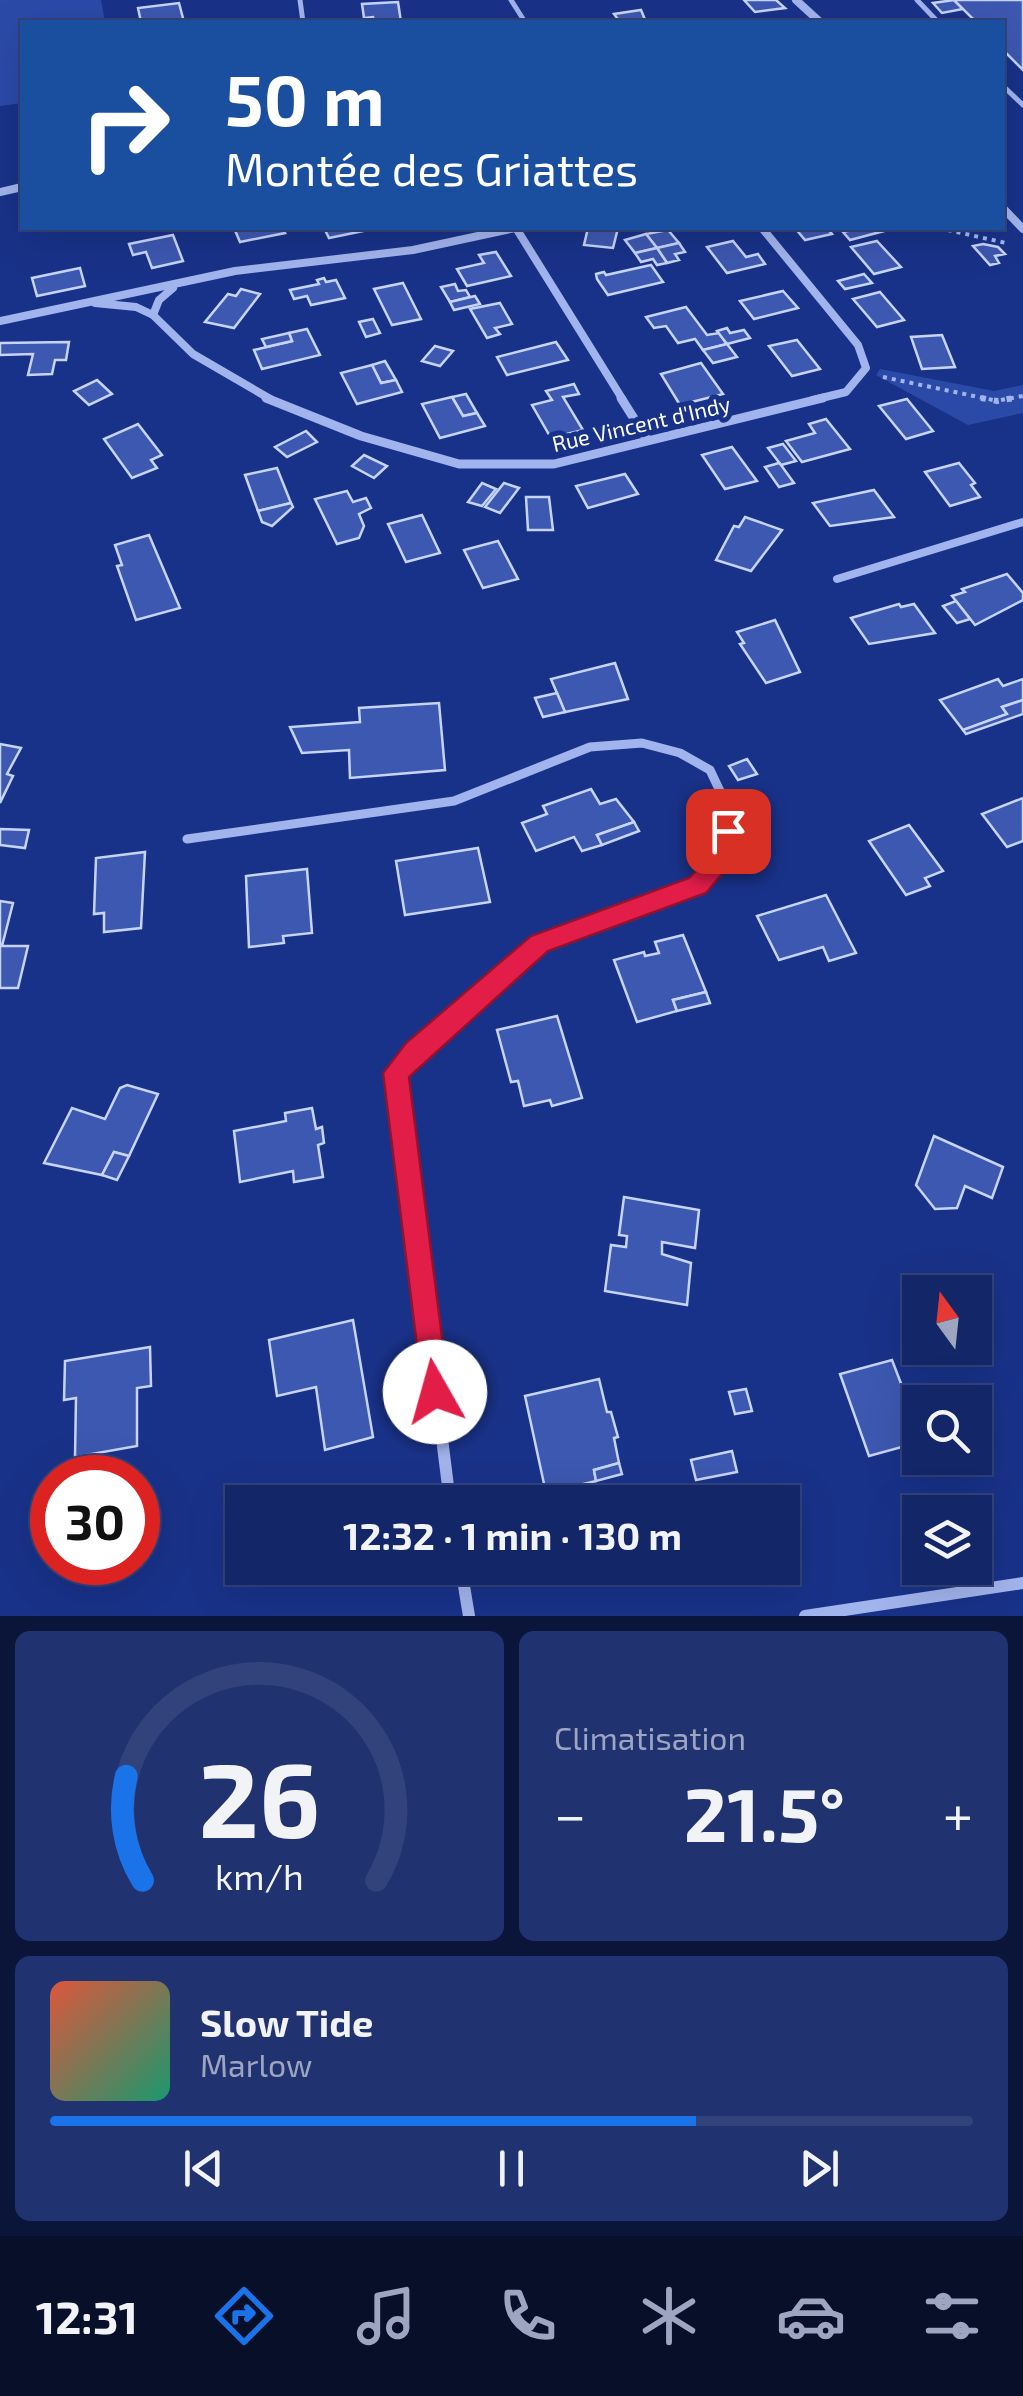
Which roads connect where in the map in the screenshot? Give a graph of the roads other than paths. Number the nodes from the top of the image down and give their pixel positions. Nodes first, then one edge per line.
1 (796, 0) edge
2 (917, 0) edge
3 (818, 20) edge
4 (936, 20) edge
5 (1005, 210) edge
6 (1023, 228) edge
7 (506, 230) edge
8 (516, 230) edge
9 (764, 230) edge
10 (178, 284) junction
11 (94, 302) junction
12 (153, 316) junction
13 (0, 321) edge
14 (648, 439) junction
15 (1023, 522) edge
16 (836, 578) dead end
17 (187, 839) dead end
18 (448, 1485) edge
19 (1023, 1583) edge
20 (464, 1585) edge
21 (469, 1616) edge
22 (806, 1616) edge

1 - 3 street
2 - 4 lane
5 - 6 street
7 - 10 street, Rue Vincent d'Indy
8 - 14 street
9 - 14 street, Rue Vincent d'Indy
10 - 11 street, Rue Vincent d'Indy
10 - 12 street
11 - 12 street, Rue Vincent d'Indy
11 - 13 street, Rue Vincent d'Indy
12 - 14 street, Rue Vincent d'Indy
15 - 16 lane
17 - 18 street
19 - 22 street
20 - 21 street

